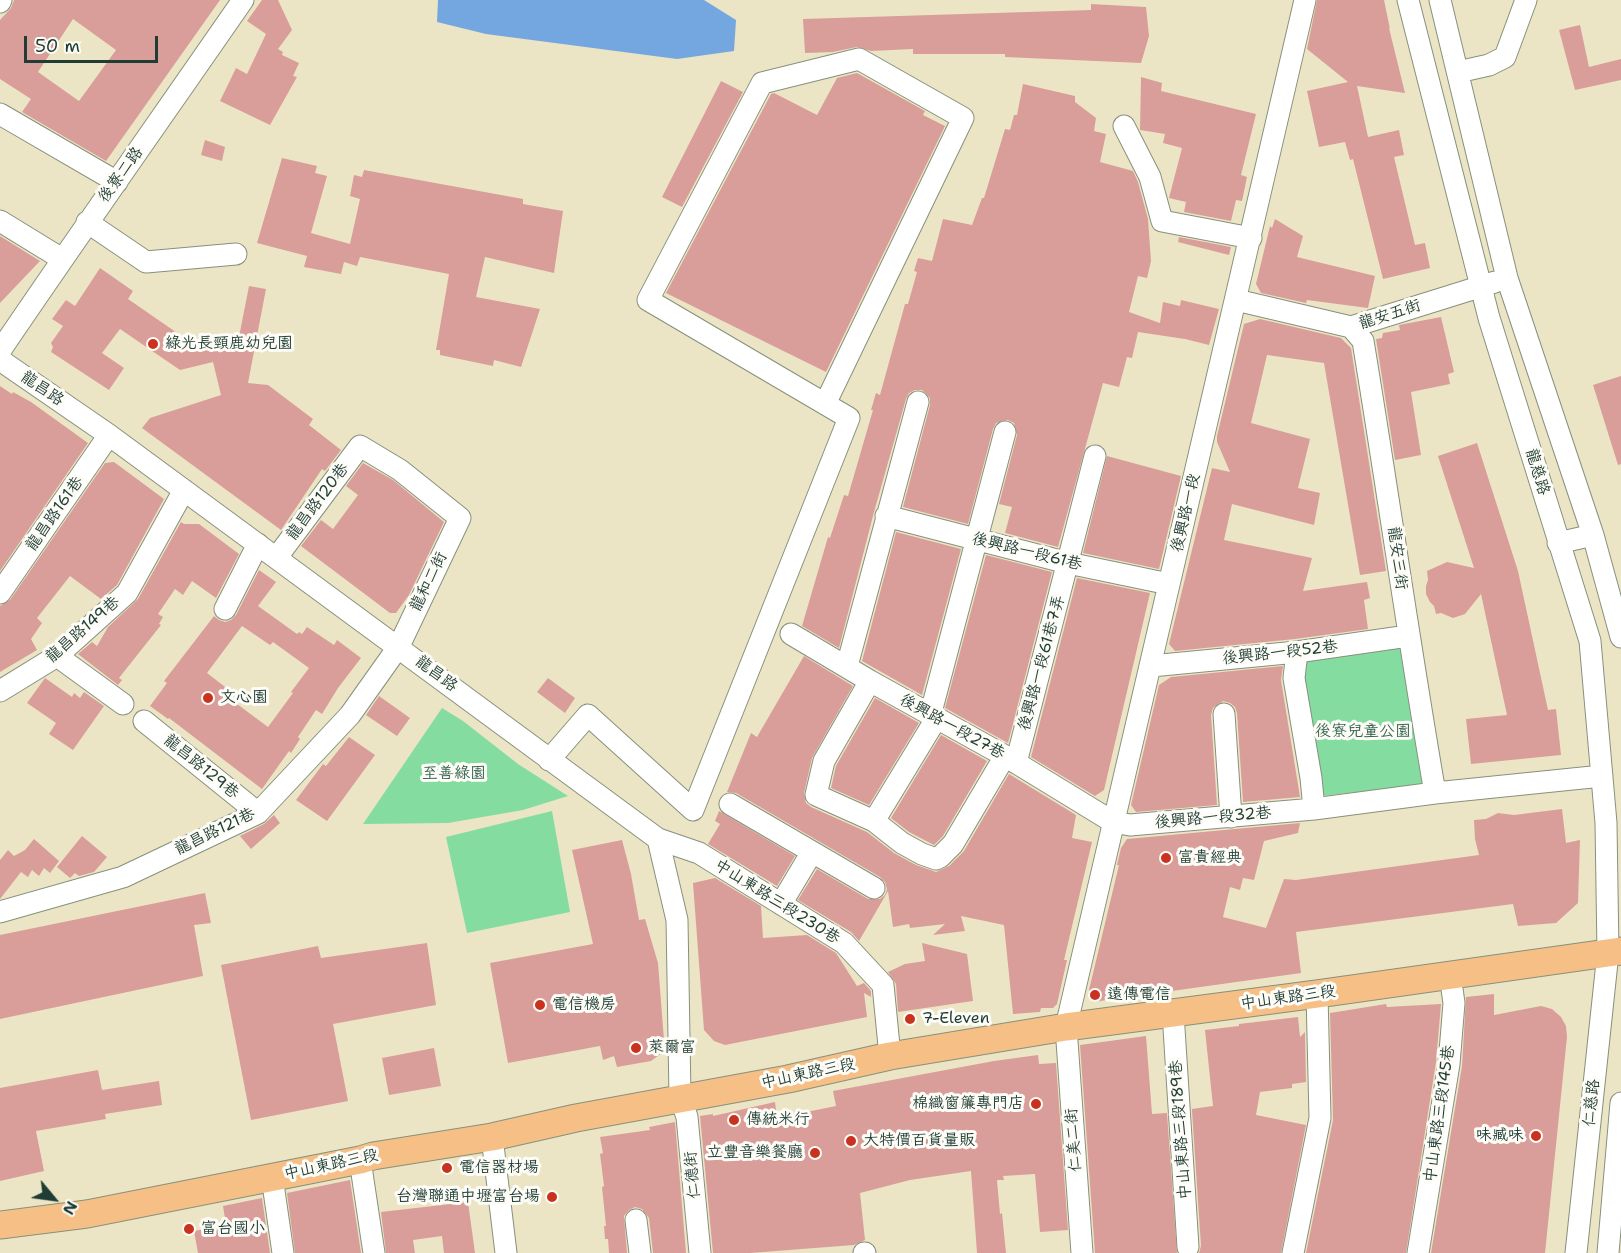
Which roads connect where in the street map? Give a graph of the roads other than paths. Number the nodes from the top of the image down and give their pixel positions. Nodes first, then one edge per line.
1 (243, 0) edge
2 (1305, 0) edge
3 (1408, 0) edge
4 (1440, 0) edge
5 (1526, 0) edge
6 (1458, 72) junction
7 (0, 114) edge
8 (1124, 126) dead end
9 (117, 182) junction
10 (0, 221) edge
11 (87, 222) junction
12 (1251, 238) junction
13 (236, 254) dead end
14 (62, 259) junction
15 (1507, 278) junction
16 (1481, 286) junction
17 (1236, 300) junction
18 (1351, 327) junction
19 (0, 351) edge
20 (0, 360) edge
21 (918, 402) dead end
22 (825, 404) junction
23 (1005, 432) dead end
24 (109, 435) junction
25 (360, 446) joint
26 (1095, 456) dead end
27 (184, 490) junction
28 (886, 516) junction
29 (1593, 535) junction
30 (978, 539) junction
31 (1558, 543) junction
32 (258, 544) junction
33 (277, 557) junction
34 (1068, 563) junction
35 (1170, 584) junction
36 (0, 593) edge
37 (225, 609) dead end
38 (792, 634) dead end
39 (1408, 636) junction
40 (1621, 637) edge
41 (399, 646) junction
42 (1297, 652) junction
43 (57, 656) junction
44 (847, 666) junction
45 (1150, 666) junction
46 (870, 681) junction
47 (0, 691) edge
48 (123, 704) dead end
49 (1224, 714) dead end
50 (933, 717) junction
51 (144, 722) dead end
52 (549, 760) junction
53 (1010, 760) junction
54 (1602, 776) junction
55 (1435, 793) junction
56 (730, 804) dead end
57 (1314, 809) junction
58 (258, 813) junction
59 (1231, 817) junction
60 (874, 821) junction
61 (1113, 822) junction
62 (658, 839) junction
63 (812, 852) junction
64 (874, 888) dead end
65 (781, 904) junction
66 (0, 912) edge
67 (1614, 952) edge
68 (1450, 975) junction
69 (1317, 994) junction
70 (1173, 1013) junction
71 (1066, 1027) junction
72 (890, 1056) junction
73 (680, 1097) junction
74 (1621, 1103) edge
75 (492, 1137) junction
76 (360, 1160) junction
77 (272, 1177) junction
78 (636, 1220) dead end
79 (0, 1225) edge
80 (1188, 1246) dead end
81 (283, 1253) edge
82 (374, 1253) edge
83 (506, 1253) edge
84 (640, 1253) edge
85 (700, 1253) edge
86 (1082, 1253) edge
87 (1293, 1253) edge
88 (1418, 1253) edge
89 (1576, 1253) edge
90 (1608, 1253) edge

1 - 9 street, 後寮二路
2 - 12 street, 後興路一段
3 - 16 street, 龍慈路
4 - 6 street, 龍慈路
5 - 6 street
6 - 15 street, 龍慈路
7 - 9 street
8 - 12 street
9 - 11 street, 後寮二路
10 - 14 street
11 - 13 street
11 - 14 street, 後寮二路
12 - 17 street, 後興路一段
14 - 19 street, 後寮二路
15 - 16 street, 龍安五街
15 - 29 street, 龍慈路
16 - 18 street, 龍安五街
16 - 31 street, 龍慈路
17 - 18 street, 龍安五街
17 - 35 street, 後興路一段
18 - 39 street, 龍安三街
20 - 24 street, 龍昌路
21 - 28 street
22 - 22 street
22 - 52 street
23 - 30 street
24 - 27 street, 龍昌路
24 - 36 street, 龍昌路161巷
25 - 33 street, 龍昌路120巷
25 - 41 street, 龍和二街
26 - 34 street, 後興路一段61巷7弄
27 - 32 street, 龍昌路
27 - 43 street, 龍昌路149巷
28 - 30 street, 後興路一段61巷
28 - 44 street
29 - 31 street
29 - 40 street, 龍慈路
30 - 34 street, 後興路一段61巷
30 - 50 street
31 - 54 street, 龍慈路
32 - 33 street, 龍昌路
32 - 37 street
33 - 41 street, 龍昌路
34 - 35 street, 後興路一段61巷
34 - 53 street, 後興路一段61巷7弄
35 - 45 street, 後興路一段
38 - 44 street, 後興路一段27巷
39 - 42 street, 後興路一段52巷
39 - 55 street, 龍安三街
41 - 52 street, 龍昌路
41 - 58 street, 龍昌路121巷
42 - 45 street, 後興路一段52巷
42 - 57 street
43 - 47 street, 龍昌路149巷
43 - 48 street
44 - 46 street, 後興路一段27巷
45 - 61 street, 後興路一段
46 - 50 street, 後興路一段27巷
46 - 60 street
49 - 59 street
50 - 53 street, 後興路一段27巷
50 - 60 street
51 - 58 street, 龍昌路129巷
52 - 62 street, 龍昌路
53 - 60 street, 後興路一段61巷7弄
53 - 61 street, 後興路一段27巷
54 - 55 street, 後興路一段32巷
54 - 67 street, 龍慈路
55 - 57 street, 後興路一段32巷
56 - 63 street
57 - 59 street, 後興路一段32巷
58 - 66 street, 龍昌路121巷
59 - 61 street, 後興路一段32巷
61 - 71 street, 後興路一段
62 - 65 street, 中山東路三段230巷
62 - 73 street
63 - 64 street
63 - 65 street
65 - 72 street, 中山東路三段230巷
67 - 68 main road, 中山東路三段
67 - 89 street, 仁慈路
68 - 69 main road, 中山東路三段
68 - 88 street, 中山東路三段145巷
69 - 70 main road, 中山東路三段
69 - 87 street
70 - 71 main road, 中山東路三段
70 - 80 street, 中山東路三段189巷
71 - 72 main road, 中山東路三段
71 - 86 street, 仁美二街
72 - 73 main road, 中山東路三段
73 - 75 main road, 中山東路三段
73 - 85 street, 仁德街
74 - 90 street, 仁慈路
75 - 76 main road, 中山東路三段
75 - 83 street
76 - 77 main road, 中山東路三段
76 - 82 street
77 - 79 main road, 中山東路三段
77 - 81 street
78 - 84 street

